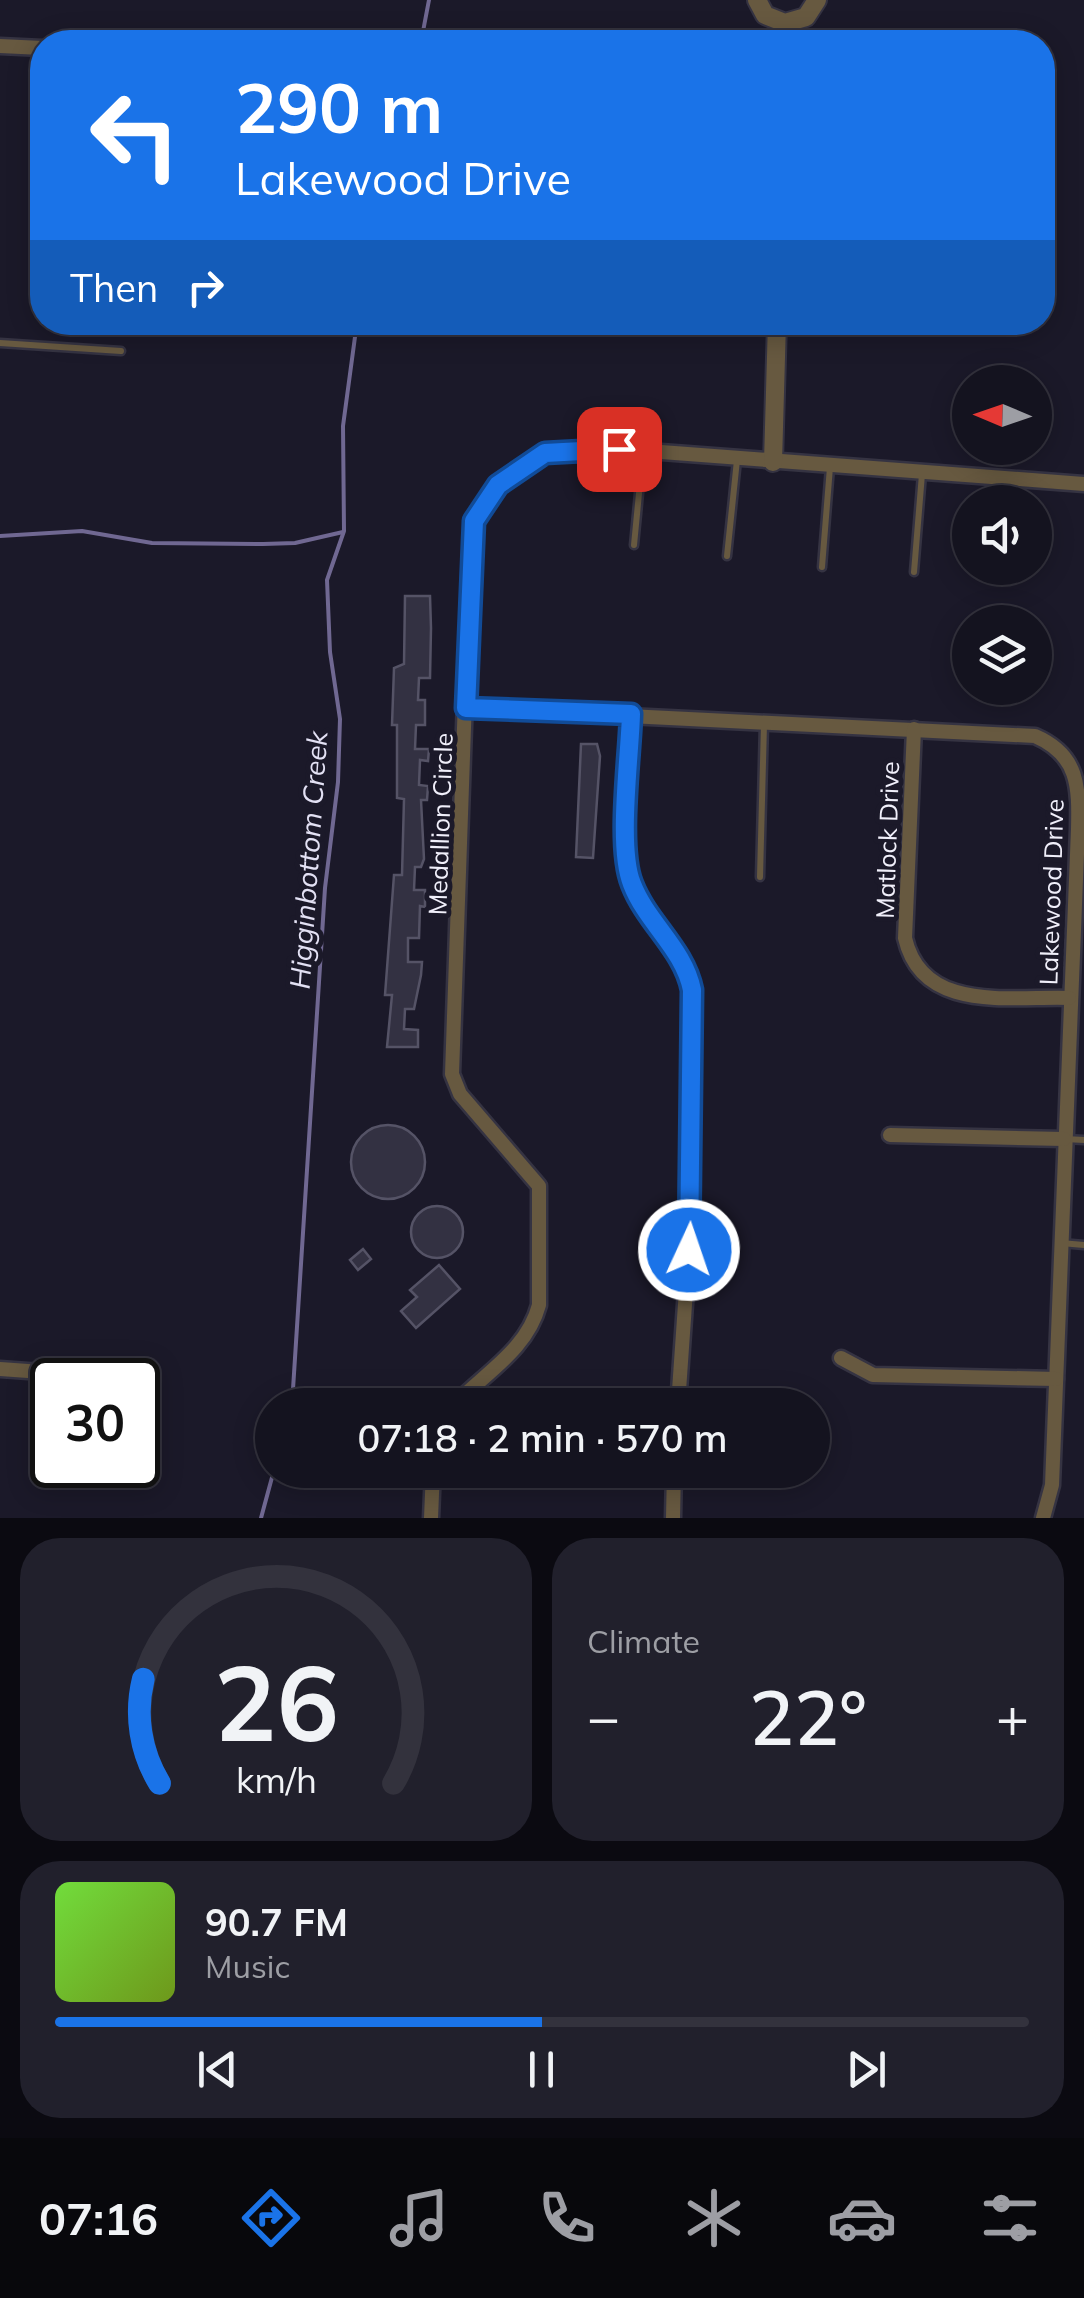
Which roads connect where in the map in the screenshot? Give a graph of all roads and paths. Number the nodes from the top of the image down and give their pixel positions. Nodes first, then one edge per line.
1 (757, 0) edge
2 (816, 0) edge
3 (783, 30) edge
4 (790, 30) edge
5 (0, 46) edge
6 (30, 47) edge
7 (777, 335) edge
8 (0, 344) edge
9 (122, 351) dead end
10 (643, 451) junction
11 (737, 459) junction
12 (773, 462) junction
13 (830, 466) junction
14 (922, 472) junction
15 (1084, 484) edge
16 (634, 545) dead end
17 (727, 556) dead end
18 (822, 567) dead end
19 (914, 572) dead end
20 (466, 708) junction
21 (631, 714) junction
22 (764, 722) junction
23 (914, 730) junction
24 (1081, 830) edge
25 (760, 878) dead end
26 (1069, 998) junction
27 (890, 1135) dead end
28 (1064, 1139) junction
29 (1084, 1140) edge
30 (1060, 1243) junction
31 (1084, 1245) edge
32 (841, 1358) dead end
33 (0, 1369) edge
34 (30, 1372) edge
35 (1056, 1379) junction
36 (473, 1388) edge
37 (679, 1388) edge
38 (432, 1488) edge
39 (674, 1488) edge
40 (431, 1518) edge
41 (673, 1518) edge
42 (1042, 1518) edge

1 - 3 street
2 - 4 street
5 - 6 street
7 - 12 street
8 - 9 lane
10 - 11 street, Medallion Circle
10 - 16 lane
10 - 20 street, Medallion Circle
11 - 12 street, Medallion Circle
11 - 17 lane
12 - 13 street, Medallion Circle
13 - 14 street, Medallion Circle
13 - 18 lane
14 - 15 street, Medallion Circle
14 - 19 lane
20 - 21 street, Lakewood Drive
20 - 36 street, Medallion Circle
21 - 22 street, Lakewood Drive
21 - 37 street
22 - 23 street, Lakewood Drive
22 - 25 lane
23 - 24 street, Lakewood Drive
23 - 26 street, Matlock Drive
24 - 26 street, Lakewood Drive
26 - 28 street, Lakewood Drive
27 - 28 street
28 - 29 lane
28 - 30 street, Lakewood Drive
30 - 31 lane
30 - 35 street, Lakewood Drive
32 - 35 street
33 - 34 street
35 - 42 street, Lakewood Drive
38 - 40 street
39 - 41 street

